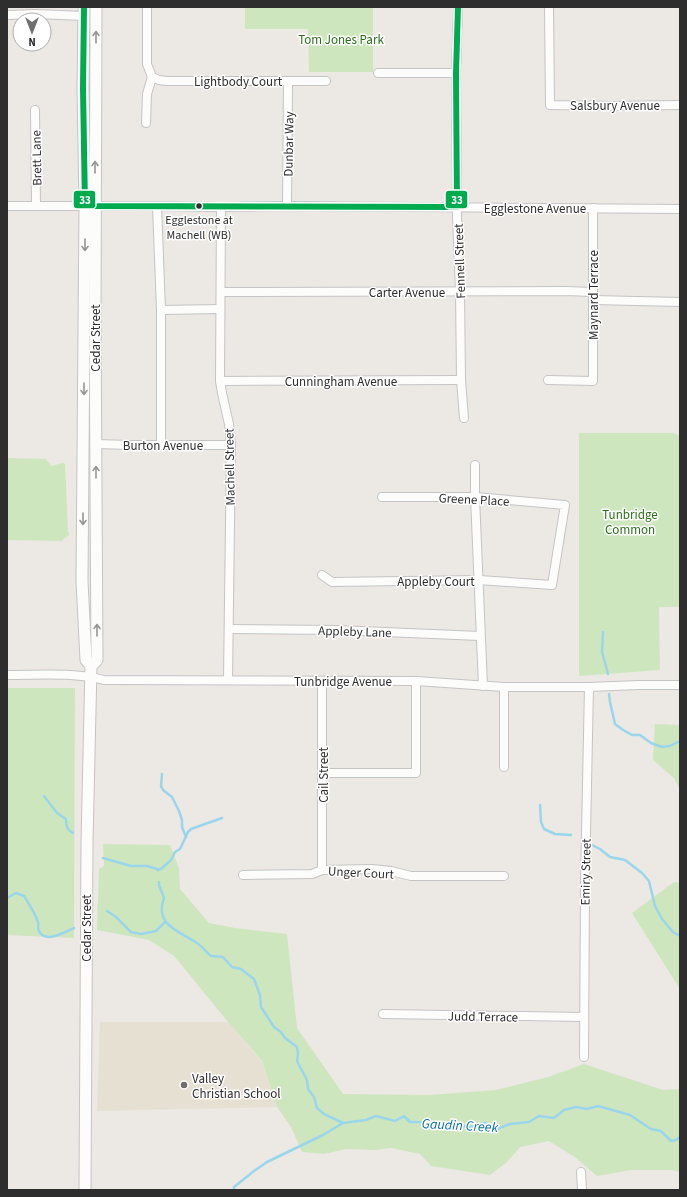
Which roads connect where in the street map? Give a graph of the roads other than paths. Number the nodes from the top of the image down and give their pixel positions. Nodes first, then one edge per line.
1 (96, 7) edge
2 (147, 7) edge
3 (458, 7) edge
4 (550, 7) edge
5 (84, 12) edge
6 (7, 15) edge
7 (378, 73) dead end
8 (456, 73) junction
9 (152, 76) junction
10 (326, 81) dead end
11 (288, 82) junction
12 (680, 105) edge
13 (35, 110) dead end
14 (146, 123) dead end
15 (7, 206) edge
16 (36, 206) junction
17 (90, 206) junction
18 (157, 206) junction
19 (287, 206) junction
20 (221, 207) junction
21 (457, 207) junction
22 (593, 208) junction
23 (680, 209) edge
24 (221, 292) junction
25 (460, 292) junction
26 (593, 296) junction
27 (680, 302) edge
28 (220, 309) junction
29 (161, 310) junction
30 (461, 380) junction
31 (548, 380) dead end
32 (220, 381) junction
33 (464, 418) dead end
34 (96, 444) junction
35 (161, 445) junction
36 (231, 445) junction
37 (475, 465) dead end
38 (382, 496) dead end
39 (475, 497) junction
40 (322, 575) dead end
41 (478, 580) junction
42 (552, 585) joint
43 (229, 629) junction
44 (480, 636) junction
45 (91, 671) junction
46 (7, 675) edge
47 (228, 680) junction
48 (322, 681) junction
49 (416, 681) junction
50 (680, 685) edge
51 (483, 686) junction
52 (504, 687) junction
53 (589, 687) junction
54 (504, 767) dead end
55 (323, 773) junction
56 (322, 870) junction
57 (243, 875) dead end
58 (504, 876) dead end
59 (383, 1014) dead end
60 (584, 1017) junction
61 (584, 1057) dead end
62 (582, 1172) dead end
63 (85, 1190) edge
64 (582, 1190) edge

17 -> 1 main road, Cedar Street
2 - 9 street
3 - 8 street, Fennell Street
4 - 12 street, Salsbury Avenue
5 - 6 street
5 - 17 main road, Cedar Street
7 - 8 street
8 - 21 street, Fennell Street
9 - 11 street, Lightbody Court
9 - 14 street
10 - 11 street, Lightbody Court
11 - 19 street, Dunbar Way
13 - 16 street, Brett Lane
15 - 16 street, Egglestone Avenue
16 - 17 street, Egglestone Avenue
17 - 18 street, Egglestone Avenue
17 - 34 main road, Cedar Street
17 -> 45 main road, Cedar Street
18 - 20 street, Egglestone Avenue
18 - 29 street
19 - 20 street, Egglestone Avenue
19 - 21 street, Egglestone Avenue
20 - 24 street, Machell Street
21 - 22 street, Egglestone Avenue
21 - 25 street, Fennell Street
22 - 23 street, Egglestone Avenue
22 - 26 street, Maynard Terrace
24 - 25 street, Carter Avenue
24 - 28 street, Machell Street
25 - 26 street, Carter Avenue
25 - 30 street, Fennell Street
26 - 27 street, Carter Avenue
26 - 31 street, Maynard Terrace
28 - 29 street
28 - 32 street, Machell Street
29 - 35 street
30 - 32 street, Cunningham Avenue
30 - 33 street, Fennell Street
32 - 36 street, Machell Street
34 - 35 street, Burton Avenue
45 -> 34 main road, Cedar Street
35 - 36 street, Burton Avenue
36 - 43 street, Machell Street
37 - 39 street
38 - 39 street, Greene Place
39 - 41 street
39 - 42 street, Greene Place
40 - 41 street, Appleby Court
41 - 42 street, Appleby Court
41 - 44 street
43 - 44 street, Appleby Lane
43 - 47 street, Machell Street
44 - 51 street
45 - 46 street, Tunbridge Avenue
45 - 47 street, Tunbridge Avenue
45 - 63 main road, Cedar Street
47 - 48 street, Tunbridge Avenue
48 - 49 street, Tunbridge Avenue
48 - 55 street, Cail Street
49 - 51 street, Tunbridge Avenue
49 - 55 street
50 - 53 street, Tunbridge Avenue
51 - 52 street, Tunbridge Avenue
52 - 53 street, Tunbridge Avenue
52 - 54 street
53 - 60 street, Emiry Street
55 - 56 street, Cail Street
56 - 57 street, Unger Court
56 - 58 street, Unger Court
59 - 60 street, Judd Terrace
60 - 61 street, Emiry Street
62 - 64 street

